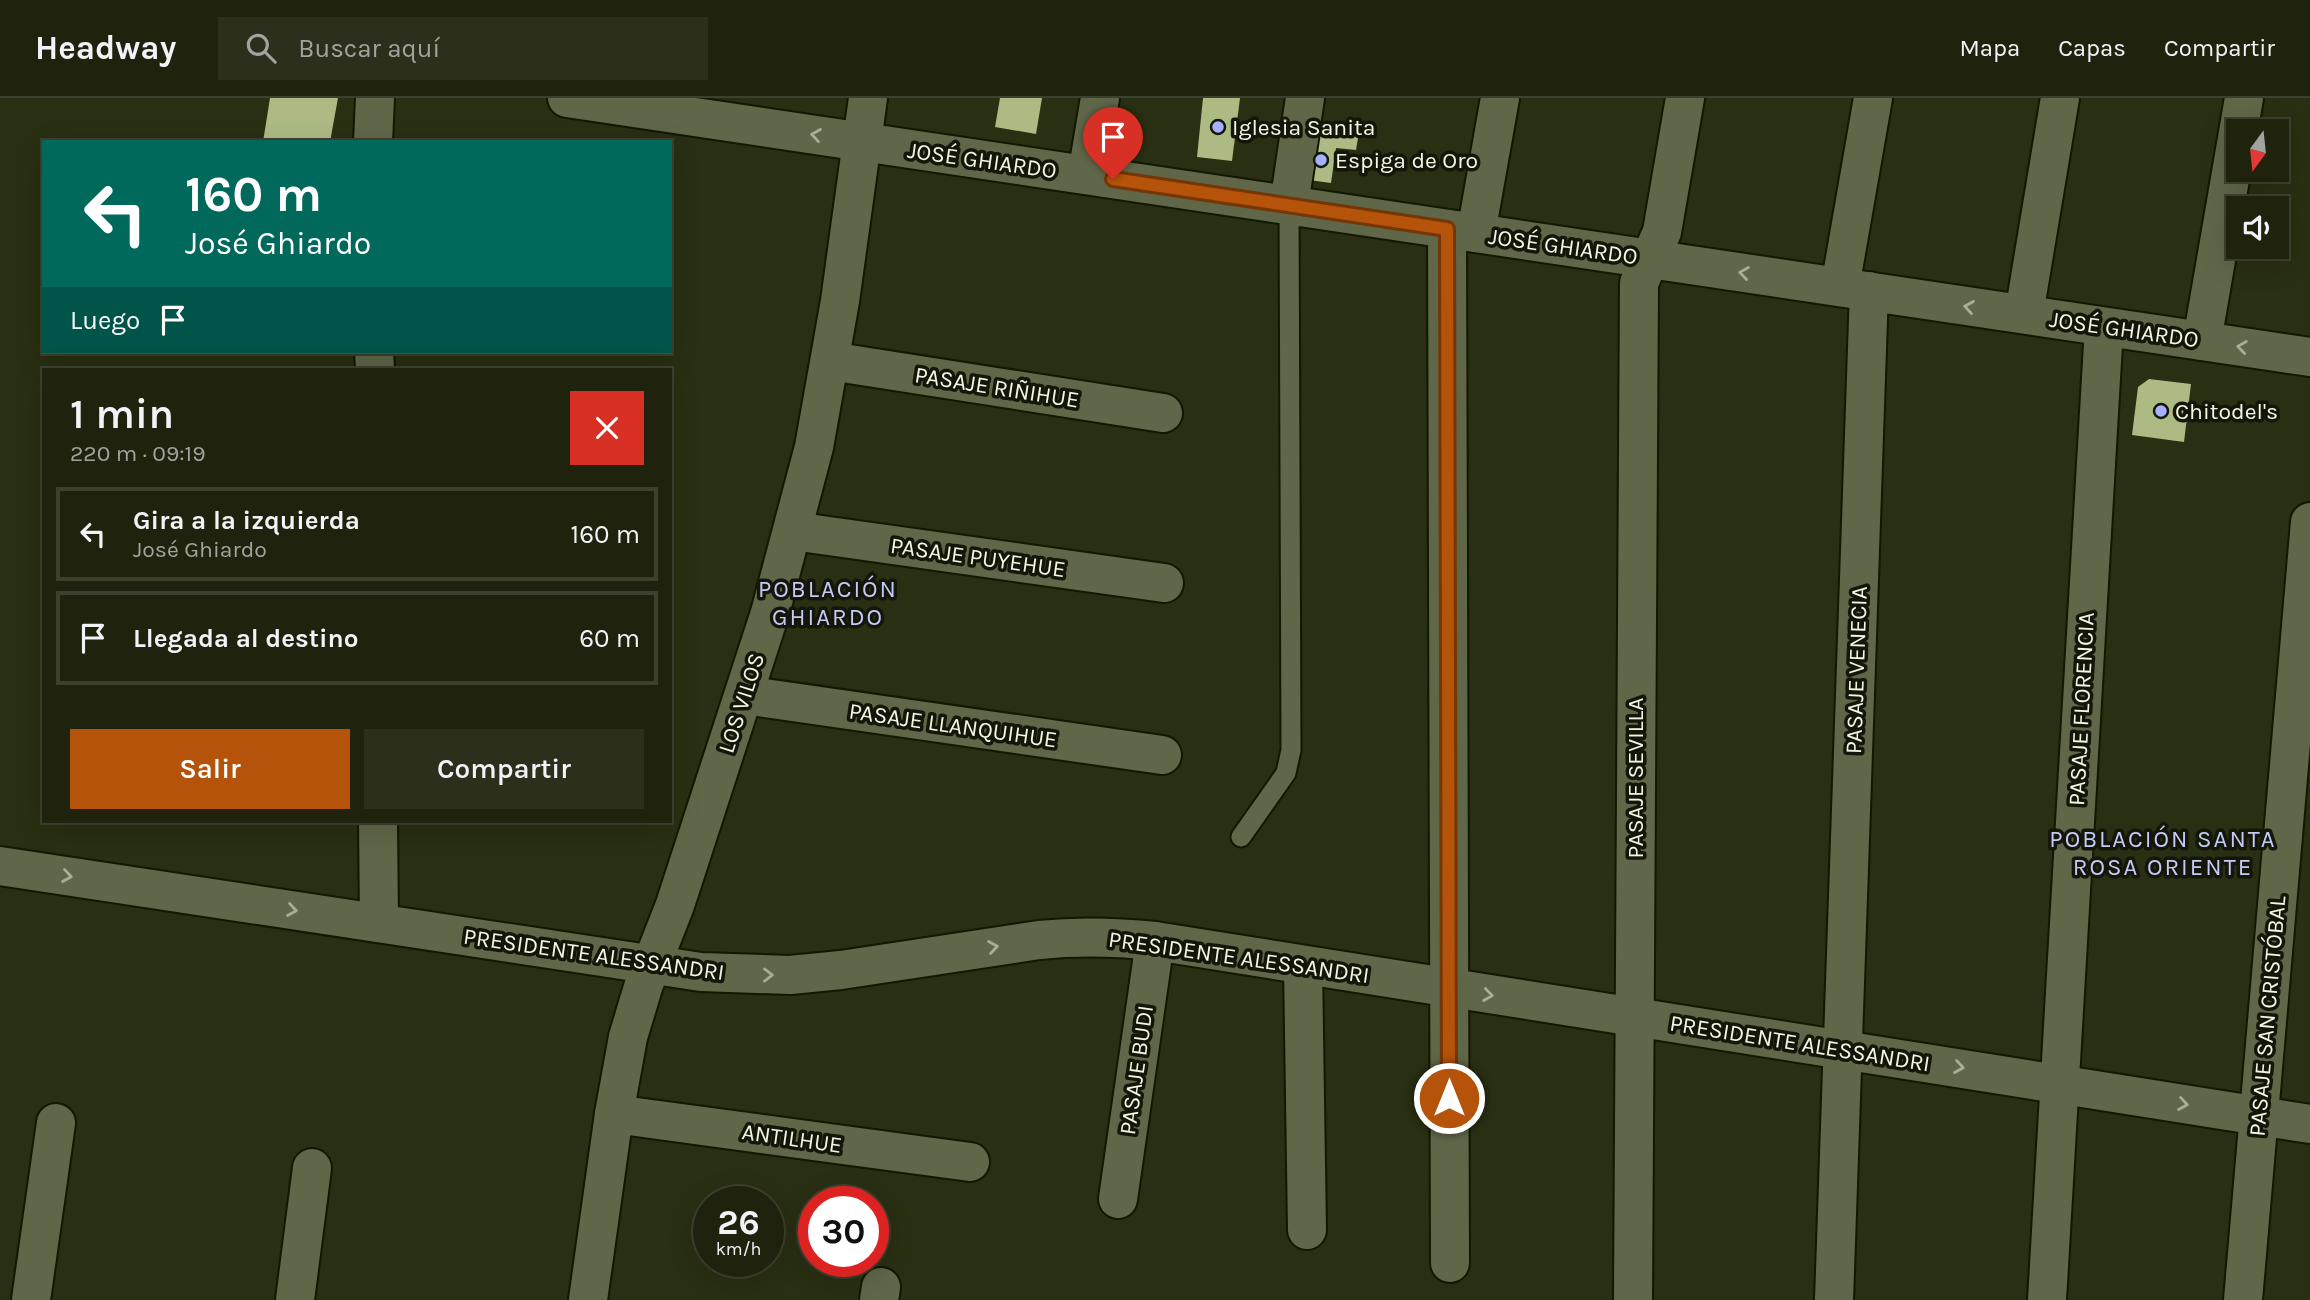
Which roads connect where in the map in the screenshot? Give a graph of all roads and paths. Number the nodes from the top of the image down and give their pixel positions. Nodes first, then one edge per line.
1 (375, 98) edge
2 (567, 98) edge
3 (868, 98) edge
4 (1100, 98) edge
5 (1305, 98) edge
6 (1500, 98) edge
7 (1685, 98) edge
8 (1873, 98) edge
9 (2060, 98) edge
10 (2244, 98) edge
11 (608, 101) edge
12 (373, 140) edge
13 (861, 142) junction
14 (1087, 175) junction
15 (1289, 205) junction
16 (1462, 231) junction
17 (1650, 259) junction
18 (1855, 289) junction
19 (2024, 314) junction
20 (2104, 327) junction
21 (2202, 341) junction
22 (2310, 357) edge
23 (831, 361) junction
24 (1163, 413) dead end
25 (2310, 522) edge
26 (793, 531) junction
27 (1164, 583) dead end
28 (744, 695) junction
29 (1162, 755) dead end
30 (378, 823) edge
31 (1241, 837) dead end
32 (0, 866) edge
33 (379, 923) junction
34 (1155, 941) junction
35 (1303, 965) junction
36 (651, 966) junction
37 (1449, 989) junction
38 (1633, 1016) junction
39 (1843, 1049) junction
40 (2059, 1084) junction
41 (614, 1114) junction
42 (2259, 1116) junction
43 (56, 1123) dead end
44 (2310, 1124) edge
45 (970, 1162) dead end
46 (312, 1168) dead end
47 (1118, 1199) dead end
48 (1307, 1230) dead end
49 (1450, 1263) dead end
50 (32, 1300) edge
51 (295, 1300) edge
52 (588, 1300) edge
53 (1633, 1300) edge
54 (1834, 1300) edge
55 (2047, 1300) edge
56 (2243, 1300) edge

1 - 12 street
2 - 11 street, JOSÉ GHIARDO
3 - 13 street, LOS VILOS
4 - 14 street
5 - 15 street
6 - 16 street
7 - 17 street, PASAJE SEVILLA
8 - 18 street, PASAJE VENECIA
9 - 19 street
10 - 21 street
13 -> 11 street, JOSÉ GHIARDO
13 - 14 street, JOSÉ GHIARDO
13 - 23 street, LOS VILOS
14 - 15 street, JOSÉ GHIARDO
15 - 16 street, JOSÉ GHIARDO
15 - 31 lane
16 - 17 street, JOSÉ GHIARDO
16 - 37 street
18 -> 17 street, JOSÉ GHIARDO
17 - 38 street, PASAJE SEVILLA
19 -> 18 street, JOSÉ GHIARDO
18 - 39 street, PASAJE VENECIA
19 - 20 street, JOSÉ GHIARDO
20 - 21 street, JOSÉ GHIARDO
20 - 40 street, PASAJE FLORENCIA
22 -> 21 street, JOSÉ GHIARDO
23 - 24 street, PASAJE RIÑIHUE
23 - 26 street, LOS VILOS
25 - 42 street, PASAJE SAN CRISTÓBAL
26 - 27 street, PASAJE PUYEHUE
26 - 28 street, LOS VILOS
28 - 29 street, PASAJE LLANQUIHUE
28 - 36 street, LOS VILOS
30 - 33 street
32 -> 33 street, PRESIDENTE ALESSANDRI
33 - 36 street, PRESIDENTE ALESSANDRI
34 - 35 street, PRESIDENTE ALESSANDRI
36 -> 34 street, PRESIDENTE ALESSANDRI
34 - 47 street, PASAJE BUDI
35 - 37 street, PRESIDENTE ALESSANDRI
35 - 48 street
36 - 41 street, LOS VILOS
37 -> 38 street, PRESIDENTE ALESSANDRI
37 - 49 street
38 - 39 street, PRESIDENTE ALESSANDRI
38 - 53 street, PASAJE SEVILLA
39 -> 40 street, PRESIDENTE ALESSANDRI
39 - 54 street, PASAJE VENECIA
40 -> 42 street, PRESIDENTE ALESSANDRI
40 - 55 street, PASAJE FLORENCIA
41 - 45 street, ANTILHUE
41 - 52 street, LOS VILOS
42 - 44 street, PRESIDENTE ALESSANDRI
42 - 56 street, PASAJE SAN CRISTÓBAL
43 - 50 street
46 - 51 street

